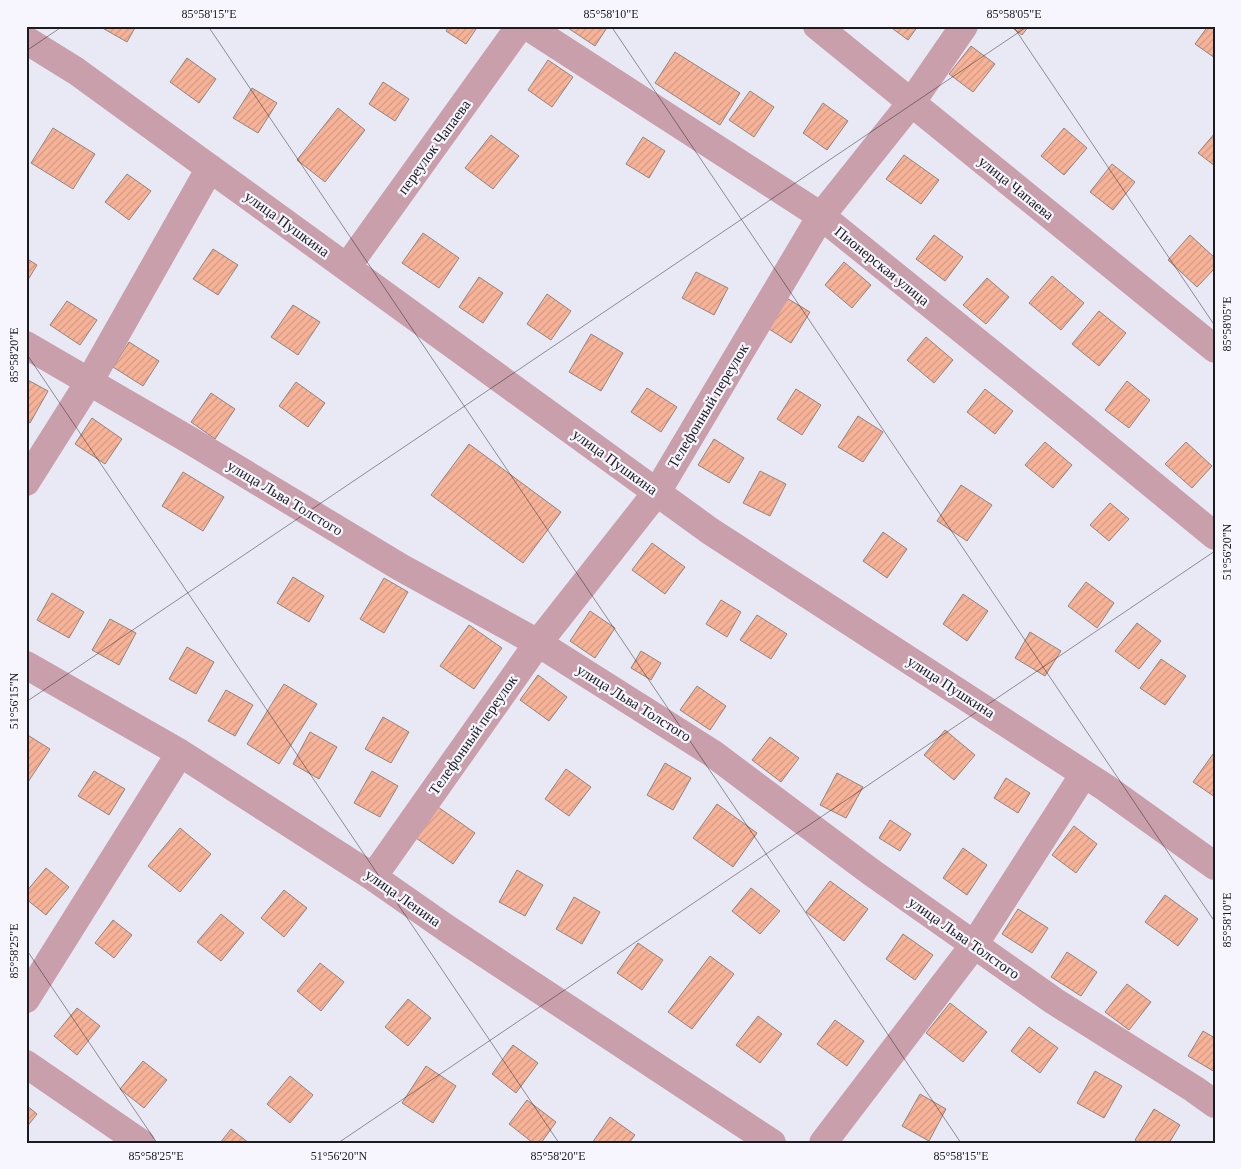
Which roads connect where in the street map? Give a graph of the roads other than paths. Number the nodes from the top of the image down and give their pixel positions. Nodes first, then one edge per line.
1 (520, 26) edge
2 (528, 26) edge
3 (817, 26) edge
4 (964, 26) edge
5 (26, 40) edge
6 (911, 102) junction
7 (210, 168) junction
8 (821, 216) junction
9 (347, 267) junction
10 (26, 345) edge
11 (1215, 349) edge
12 (89, 382) junction
13 (26, 482) edge
14 (657, 492) junction
15 (1215, 536) edge
16 (538, 643) junction
17 (26, 665) edge
18 (180, 753) junction
19 (1084, 774) junction
20 (1215, 866) edge
21 (373, 877) junction
22 (974, 945) junction
23 (26, 999) edge
24 (26, 1064) edge
25 (1215, 1104) edge
26 (141, 1143) edge
27 (772, 1143) edge
28 (822, 1143) edge

1 - 9 street, переулок Чапаева
2 - 8 street, Пионерская улица
3 - 6 street, улица Чапаева
4 - 6 street, Телефонный переулок
5 - 7 street, улица Пушкина
6 - 8 street, Телефонный переулок
6 - 11 street, улица Чапаева
7 - 9 street, улица Пушкина
7 - 12 street
8 - 14 street, Телефонный переулок
8 - 15 street, Пионерская улица
9 - 14 street, улица Пушкина
10 - 12 street, улица Льва Толстого
12 - 13 street
12 - 16 street, улица Льва Толстого
14 - 16 street, Телефонный переулок
14 - 19 street, улица Пушкина
16 - 21 street, Телефонный переулок
16 - 22 street, улица Льва Толстого
17 - 18 street, улица Ленина
18 - 21 street, улица Ленина
18 - 23 street
19 - 20 street, улица Пушкина
19 - 22 street
21 - 27 street, улица Ленина
22 - 25 street, улица Льва Толстого
22 - 28 street
24 - 26 street

